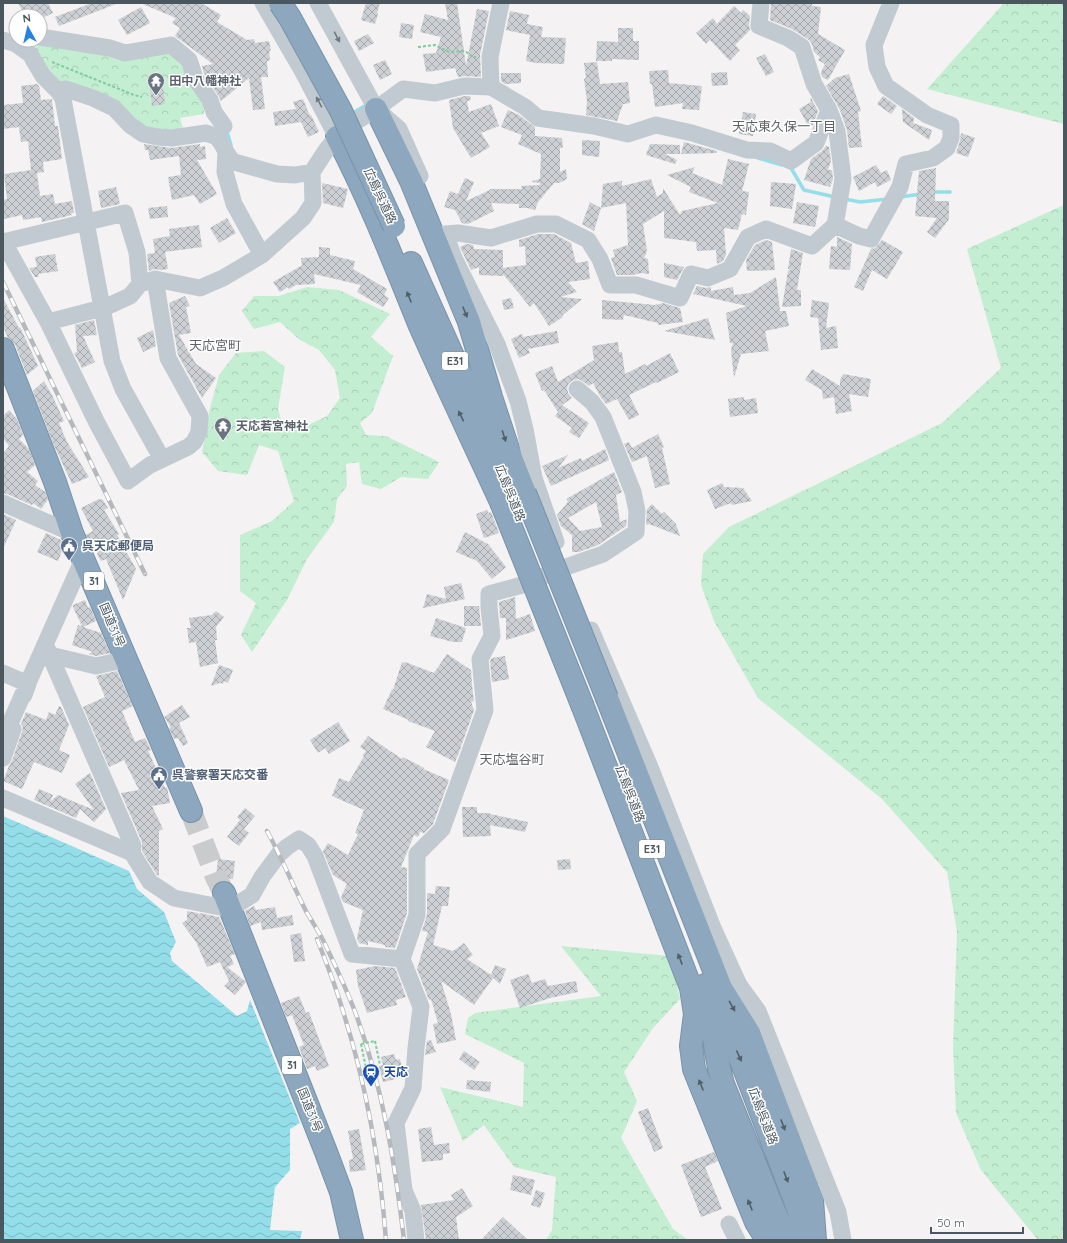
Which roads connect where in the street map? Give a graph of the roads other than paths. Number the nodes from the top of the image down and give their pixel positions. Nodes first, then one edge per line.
1 (263, 3) edge
2 (280, 3) edge
3 (318, 3) edge
4 (501, 3) edge
5 (761, 3) edge
6 (892, 3) edge
7 (48, 38) edge
8 (29, 48) edge
9 (491, 87) junction
10 (57, 90) junction
11 (376, 109) junction
12 (829, 110) junction
13 (222, 130) junction
14 (337, 136) junction
15 (226, 152) junction
16 (312, 172) junction
17 (85, 222) junction
18 (835, 225) junction
19 (445, 234) junction
20 (3, 241) edge
21 (262, 255) junction
22 (148, 281) junction
23 (101, 308) junction
24 (48, 322) junction
25 (3, 349) edge
26 (577, 389) dead end
27 (162, 459) junction
28 (513, 498) junction
29 (3, 503) edge
30 (72, 533) junction
31 (84, 557) junction
32 (566, 567) junction
33 (48, 650) junction
34 (127, 659) junction
35 (3, 673) edge
36 (28, 684) junction
37 (595, 703) junction
38 (3, 739) edge
39 (3, 758) edge
40 (3, 798) edge
41 (191, 811) tunnel mouth
42 (132, 853) junction
43 (227, 901) junction
44 (402, 959) junction
45 (710, 996) junction
46 (729, 1224) dead end
47 (352, 1240) edge
48 (416, 1240) edge
49 (737, 1240) edge
50 (767, 1240) edge
51 (787, 1240) edge
52 (808, 1240) edge
53 (815, 1240) edge
54 (843, 1240) edge

14 -> 1 street
2 - 28 highway, 広島呉道路 / E31, bridge
3 -> 11 street
4 - 9 street
5 - 12 street
6 - 18 street
7 - 13 street
8 - 10 street
9 - 11 street
9 - 12 street
10 - 13 street
10 - 17 street
11 - 14 street
11 - 19 street
11 -> 28 highway
12 - 18 street
13 - 15 street
14 - 16 street
28 -> 14 highway
15 - 16 street
15 - 21 street
16 - 21 street
17 - 20 street
17 - 22 street
17 - 23 street
18 - 19 street
19 - 32 street
20 - 24 street
21 - 22 street
22 - 23 street
22 - 27 street
23 - 24 street
23 - 27 street
24 - 27 street
25 - 30 highway, 国道31号 / 31
26 - 32 street
28 - 37 highway, bridge
29 - 30 street
30 - 31 highway, 国道31号 / 31
31 - 33 street
31 - 34 highway, 国道31号 / 31
32 - 44 street
32 - 54 street
33 - 34 street
33 - 36 street
33 - 42 street
34 - 41 highway, 国道31号 / 31
35 - 36 street
36 - 38 street
36 - 39 street
37 - 45 highway, 広島呉道路 / E31
50 -> 37 highway
37 -> 53 highway
40 - 42 street
42 - 43 street
43 - 44 street
43 - 47 highway, 国道31号 / 31
44 - 48 street
45 - 51 highway, 広島呉道路 / E31
45 -> 52 highway, 広島呉道路 / E31
46 - 49 street

